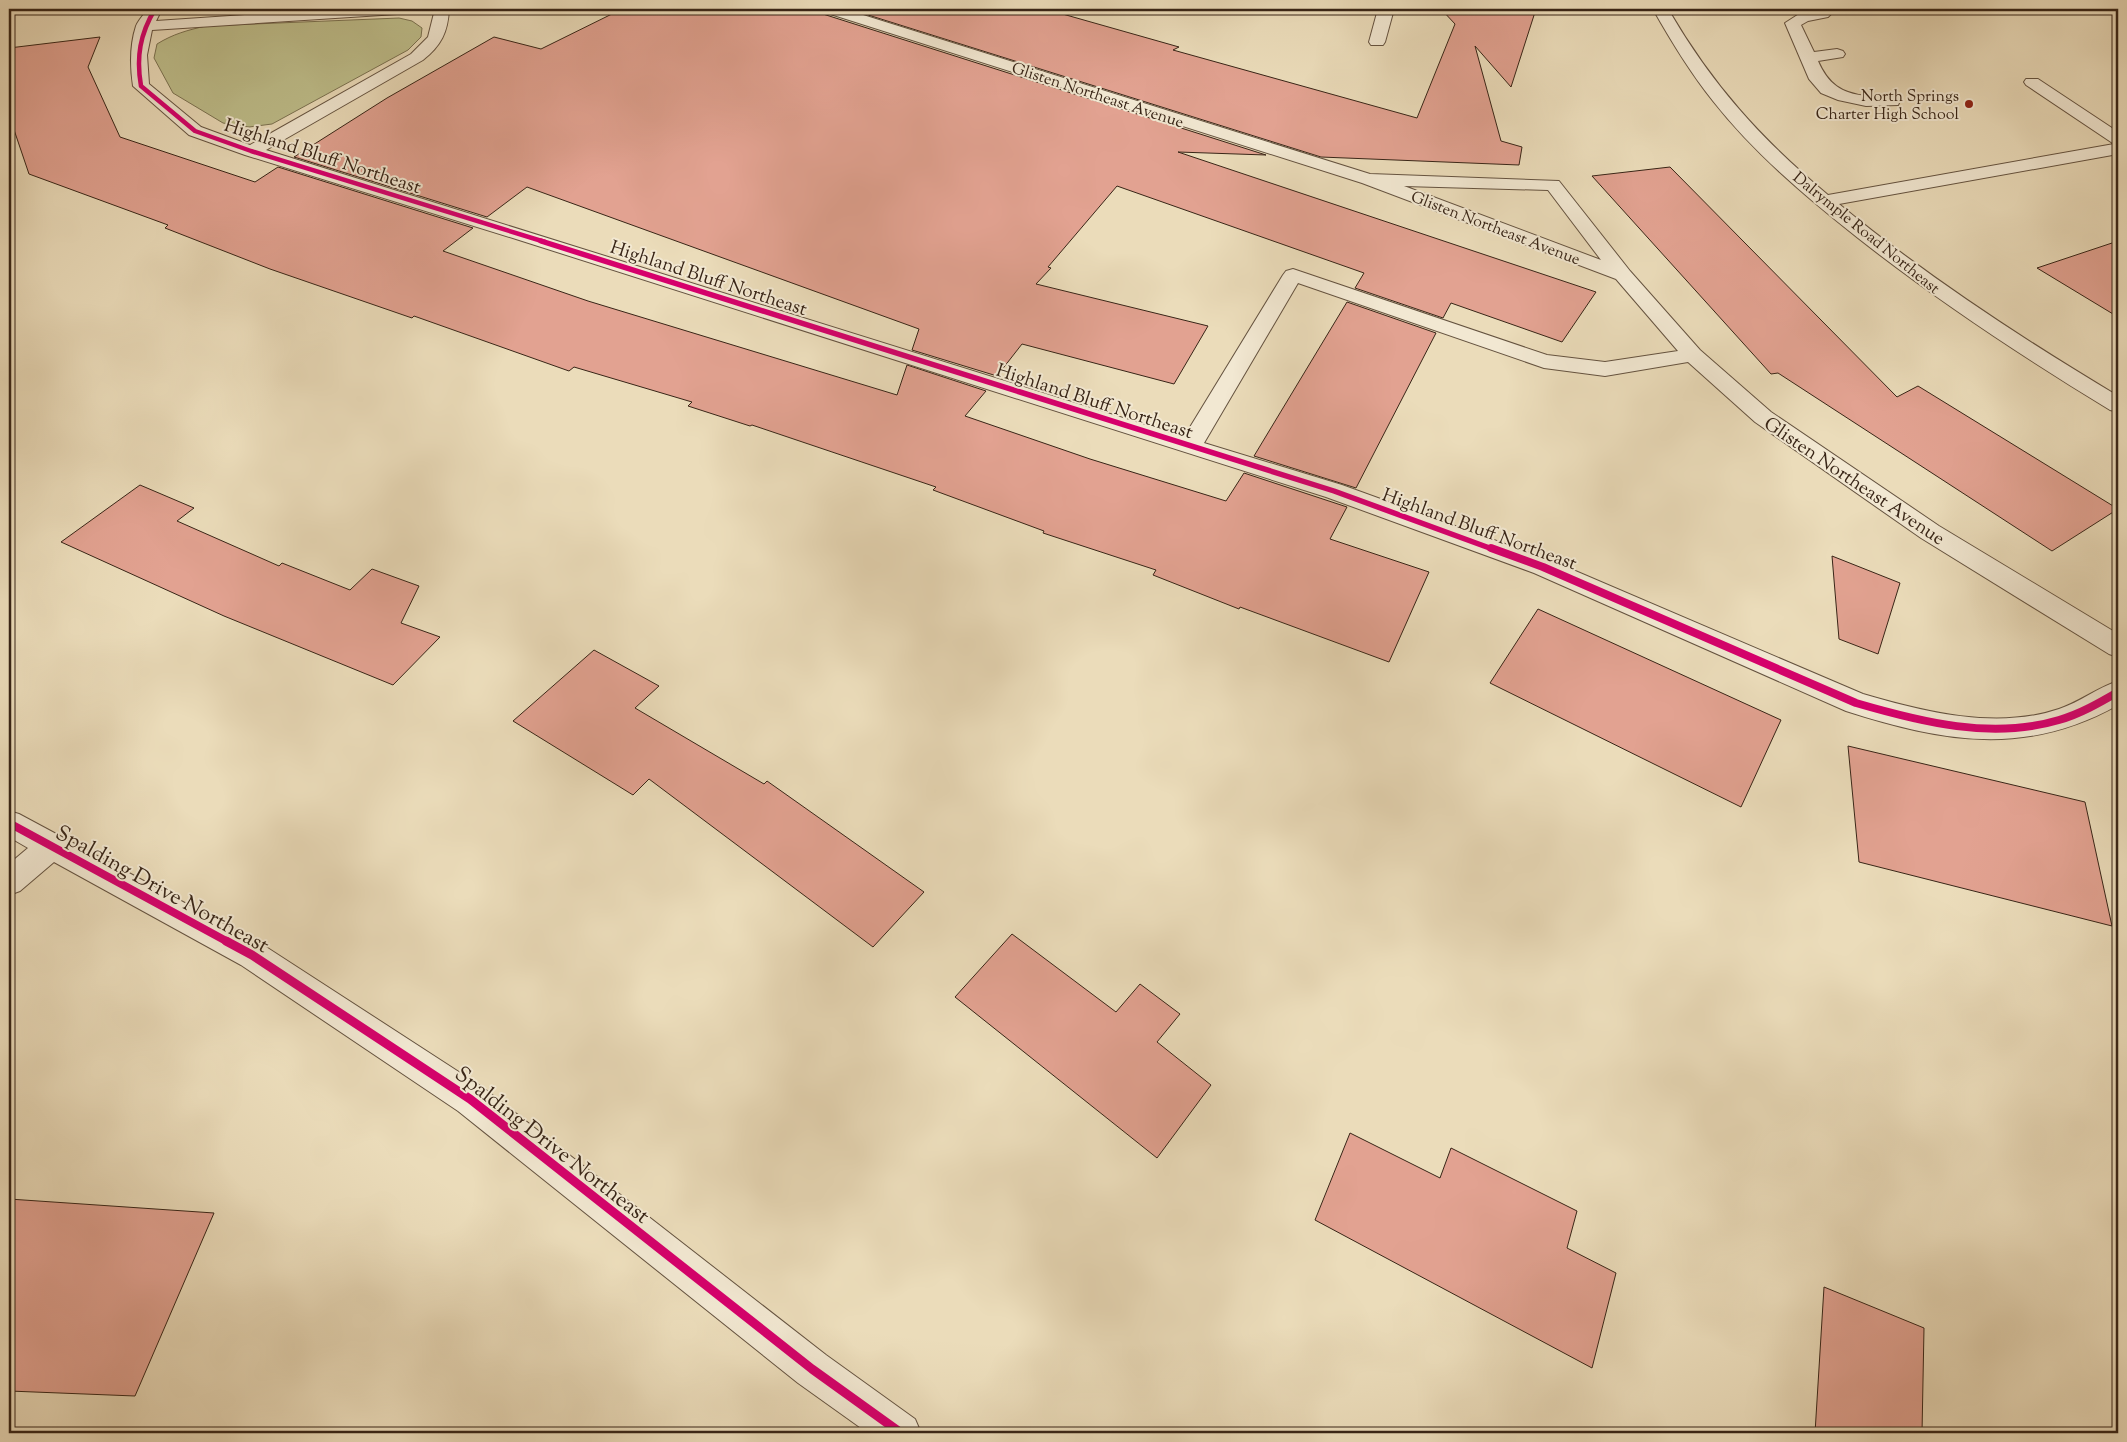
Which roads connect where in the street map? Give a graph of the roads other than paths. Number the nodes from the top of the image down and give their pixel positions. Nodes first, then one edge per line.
1 (397, 9) edge
2 (442, 9) edge
3 (829, 9) edge
4 (1386, 9) edge
5 (1661, 9) edge
6 (1822, 14) dead end
7 (149, 18) edge
8 (1376, 42) dead end
9 (1837, 54) dead end
10 (1807, 58) junction
11 (2032, 82) dead end
12 (1892, 101) dead end
13 (2118, 140) edge
14 (2118, 149) edge
15 (250, 151) junction
16 (1368, 178) junction
17 (1824, 201) junction
18 (1623, 275) junction
19 (1693, 355) junction
20 (2118, 405) edge
21 (1190, 447) junction
22 (2118, 647) edge
23 (2118, 692) edge
24 (9, 823) edge
25 (51, 847) junction
26 (9, 882) edge
27 (901, 1433) edge

1 - 7 street
2 - 15 street
3 - 16 street, Glisten Northeast Avenue
4 - 8 street
5 - 17 street, Dalrymple Road Northeast
6 - 10 street
7 - 15 street, Highland Bluff Northeast
9 - 10 street
10 - 12 street
11 - 13 street
14 - 17 street
15 - 21 street, Highland Bluff Northeast
16 - 18 street, Glisten Northeast Avenue
16 - 18 street, Glisten Northeast Avenue
17 - 20 street, Dalrymple Road Northeast
18 - 19 street, Glisten Northeast Avenue
19 - 21 street
19 - 22 street, Glisten Northeast Avenue
21 - 23 street, Highland Bluff Northeast
24 - 25 street, Spalding Drive Northeast
25 - 26 street
25 - 27 street, Spalding Drive Northeast

